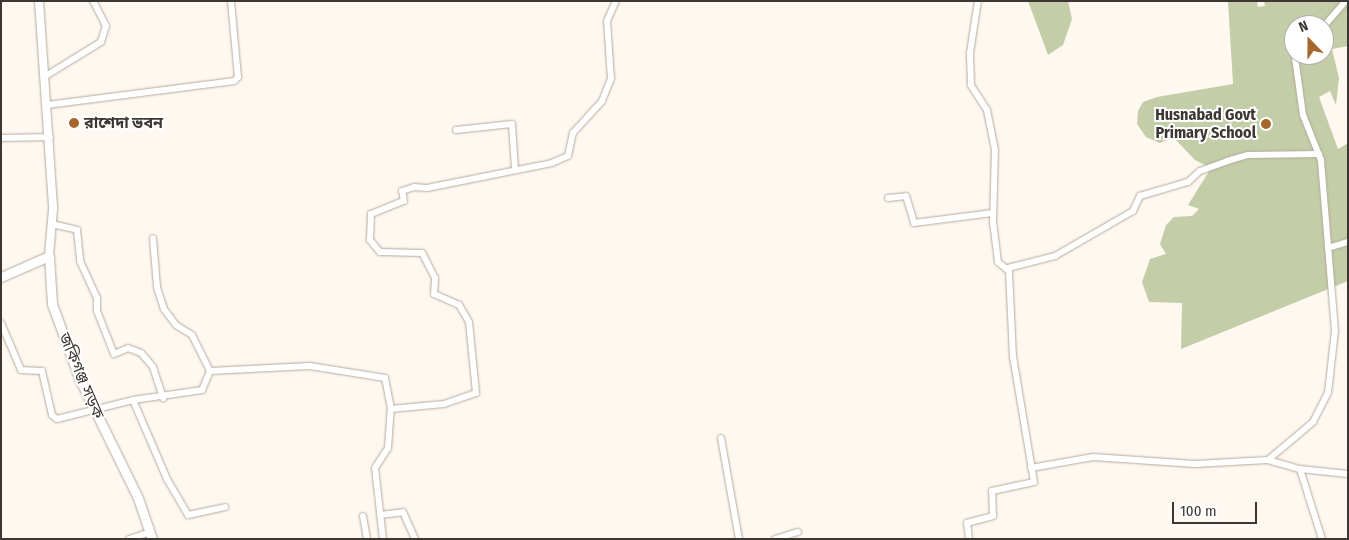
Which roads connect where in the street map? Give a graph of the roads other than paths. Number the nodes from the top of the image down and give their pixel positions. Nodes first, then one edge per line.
1 (39, 1) edge
2 (94, 1) edge
3 (231, 1) edge
4 (616, 1) edge
5 (978, 1) edge
6 (1346, 1) edge
7 (1334, 15) edge
8 (1296, 65) edge
9 (44, 77) junction
10 (47, 105) junction
11 (456, 130) dead end
12 (50, 137) junction
13 (1, 138) edge
14 (1319, 154) junction
15 (515, 169) junction
16 (888, 198) dead end
17 (992, 213) junction
18 (52, 224) junction
19 (153, 238) dead end
20 (1348, 242) edge
21 (1328, 248) junction
22 (49, 256) junction
23 (1008, 268) junction
24 (1, 278) edge
25 (1, 323) edge
26 (210, 371) junction
27 (163, 398) junction
28 (133, 400) junction
29 (391, 409) junction
30 (95, 411) junction
31 (720, 438) dead end
32 (1268, 460) junction
33 (1031, 468) junction
34 (1300, 469) junction
35 (1348, 474) edge
36 (225, 507) dead end
37 (380, 515) junction
38 (363, 516) dead end
39 (798, 532) dead end
40 (151, 535) edge
41 (129, 539) edge
42 (366, 539) edge
43 (383, 539) edge
44 (414, 539) edge
45 (738, 539) edge
46 (775, 539) edge
47 (969, 539) edge
48 (1322, 539) edge

1 - 9 street
2 - 9 street
3 - 10 street
4 - 15 street
5 - 17 street
6 - 7 street
8 - 14 street
9 - 10 street
10 - 12 street
11 - 15 street
12 - 13 street
12 - 18 street
14 - 21 street
14 - 23 street
15 - 29 street
16 - 17 street
17 - 23 street
18 - 22 street
18 - 27 street
19 - 26 street
20 - 21 street
21 - 32 street
22 - 24 main road
22 - 30 main road, জকিগঞ্জ সড়ক
23 - 33 street
25 - 30 street
26 - 27 street
26 - 29 street
27 - 28 street
28 - 30 street
28 - 36 street
29 - 37 street
30 - 40 main road, জকিগঞ্জ সড়ক
31 - 45 street
32 - 33 street
32 - 34 street
33 - 47 street
34 - 35 street
34 - 48 street
37 - 43 street
37 - 44 street
38 - 42 street
39 - 46 street
40 - 41 street

